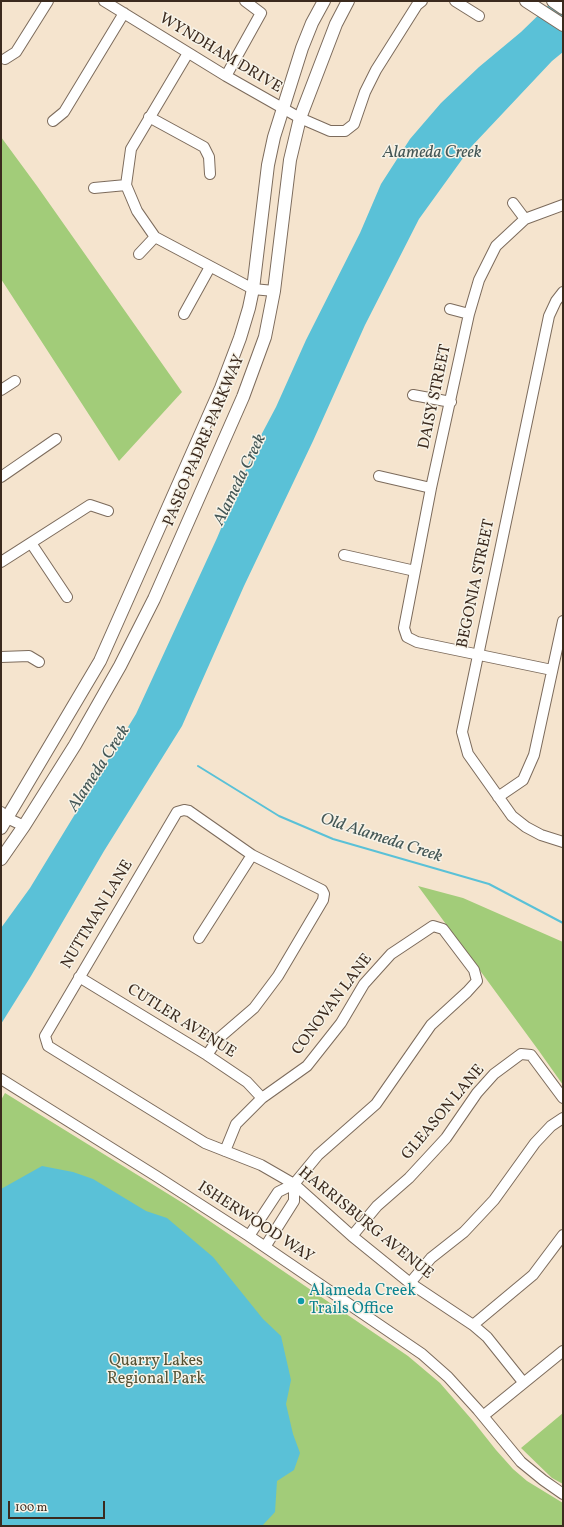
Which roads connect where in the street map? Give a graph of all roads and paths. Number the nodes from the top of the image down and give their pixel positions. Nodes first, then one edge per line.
1 (48, 1) edge
2 (104, 1) edge
3 (245, 1) edge
4 (324, 1) edge
5 (348, 1) edge
6 (422, 1) edge
7 (455, 1) edge
8 (526, 1) edge
9 (552, 1) edge
10 (563, 8) edge
11 (124, 13) junction
12 (479, 16) dead end
13 (563, 24) edge
14 (188, 53) junction
15 (5, 59) dead end
16 (226, 76) junction
17 (282, 109) junction
18 (149, 117) junction
19 (300, 118) junction
20 (53, 121) dead end
21 (210, 174) dead end
22 (126, 185) junction
23 (94, 188) dead end
24 (513, 203) dead end
25 (563, 205) edge
26 (525, 220) junction
27 (155, 238) junction
28 (139, 254) dead end
29 (210, 268) junction
30 (252, 289) junction
31 (274, 291) junction
32 (563, 292) edge
33 (450, 309) dead end
34 (184, 314) dead end
35 (469, 314) junction
36 (15, 381) dead end
37 (1, 390) edge
38 (413, 395) dead end
39 (451, 402) junction
40 (56, 439) dead end
41 (379, 476) dead end
42 (1, 477) edge
43 (431, 488) junction
44 (108, 511) dead end
45 (31, 543) junction
46 (344, 555) dead end
47 (1, 562) edge
48 (415, 571) junction
49 (67, 597) dead end
50 (563, 621) edge
51 (477, 654) junction
52 (1, 657) edge
53 (39, 662) dead end
54 (552, 670) junction
55 (498, 797) junction
56 (3, 820) edge
57 (24, 826) junction
58 (563, 842) edge
59 (252, 855) junction
60 (1, 859) edge
61 (199, 938) dead end
62 (80, 977) junction
63 (46, 1041) joint
64 (208, 1056) junction
65 (1, 1079) edge
66 (262, 1098) junction
67 (563, 1098) edge
68 (563, 1118) edge
69 (225, 1151) junction
70 (294, 1184) junction
71 (563, 1235) edge
72 (249, 1236) junction
73 (352, 1236) junction
74 (264, 1247) junction
75 (410, 1283) junction
76 (473, 1325) junction
77 (563, 1351) edge
78 (523, 1382) junction
79 (480, 1413) junction
80 (563, 1494) edge

1 - 15 street
2 - 11 street, WYNDHAM DRIVE
3 - 16 street
4 - 17 main road, PASEO PADRE PARKWAY
5 - 19 main road, PASEO PADRE PARKWAY
6 - 19 street, WYNDHAM DRIVE
7 - 12 street
8 - 13 main road
9 - 10 main road
11 - 14 street, WYNDHAM DRIVE
11 - 20 street
14 - 16 street, WYNDHAM DRIVE
14 - 18 street
16 - 17 street, WYNDHAM DRIVE
17 - 19 street, WYNDHAM DRIVE
17 - 30 main road, PASEO PADRE PARKWAY
18 - 21 street
18 - 22 street
19 - 31 main road, PASEO PADRE PARKWAY
22 - 23 street
22 - 27 street
24 - 26 street
25 - 26 street, DAISY STREET
26 - 35 street, DAISY STREET
27 - 28 street
27 - 29 street
29 - 30 street
29 - 34 street
30 - 31 street
30 - 56 main road, PASEO PADRE PARKWAY
31 - 57 main road, PASEO PADRE PARKWAY
32 - 51 street, BEGONIA STREET
33 - 35 street
35 - 39 street, DAISY STREET
36 - 37 street
38 - 39 street
39 - 43 street, DAISY STREET
40 - 42 street
41 - 43 street
43 - 48 street, DAISY STREET
44 - 45 street
45 - 47 street
45 - 49 street
46 - 48 street
48 - 51 street, DAISY STREET
50 - 54 street
51 - 54 street
51 - 55 street, BEGONIA STREET
52 - 53 street
54 - 55 street
55 - 58 street, BEGONIA STREET
56 - 57 street
57 - 60 main road, PASEO PADRE PARKWAY
59 - 61 street
59 - 62 street, NUTTMAN LANE
59 - 64 street
62 - 63 street, NUTTMAN LANE
62 - 64 street, CUTLER AVENUE
63 - 69 street, HARRISBURG AVENUE
64 - 66 street, CUTLER AVENUE
65 - 72 street, ISHERWOOD WAY
66 - 69 street, CONOVAN LANE
66 - 70 street, CONOVAN LANE
67 - 73 street, GLEASON LANE
68 - 75 street
69 - 70 street, HARRISBURG AVENUE
70 - 72 street
70 - 73 street, HARRISBURG AVENUE
70 - 74 street
71 - 76 street
72 - 74 street, ISHERWOOD WAY
73 - 75 street, HARRISBURG AVENUE
74 - 79 street, ISHERWOOD WAY
75 - 76 street, HARRISBURG AVENUE
76 - 78 street, HARRISBURG AVENUE
77 - 78 street
78 - 79 street
79 - 80 street, ISHERWOOD WAY

